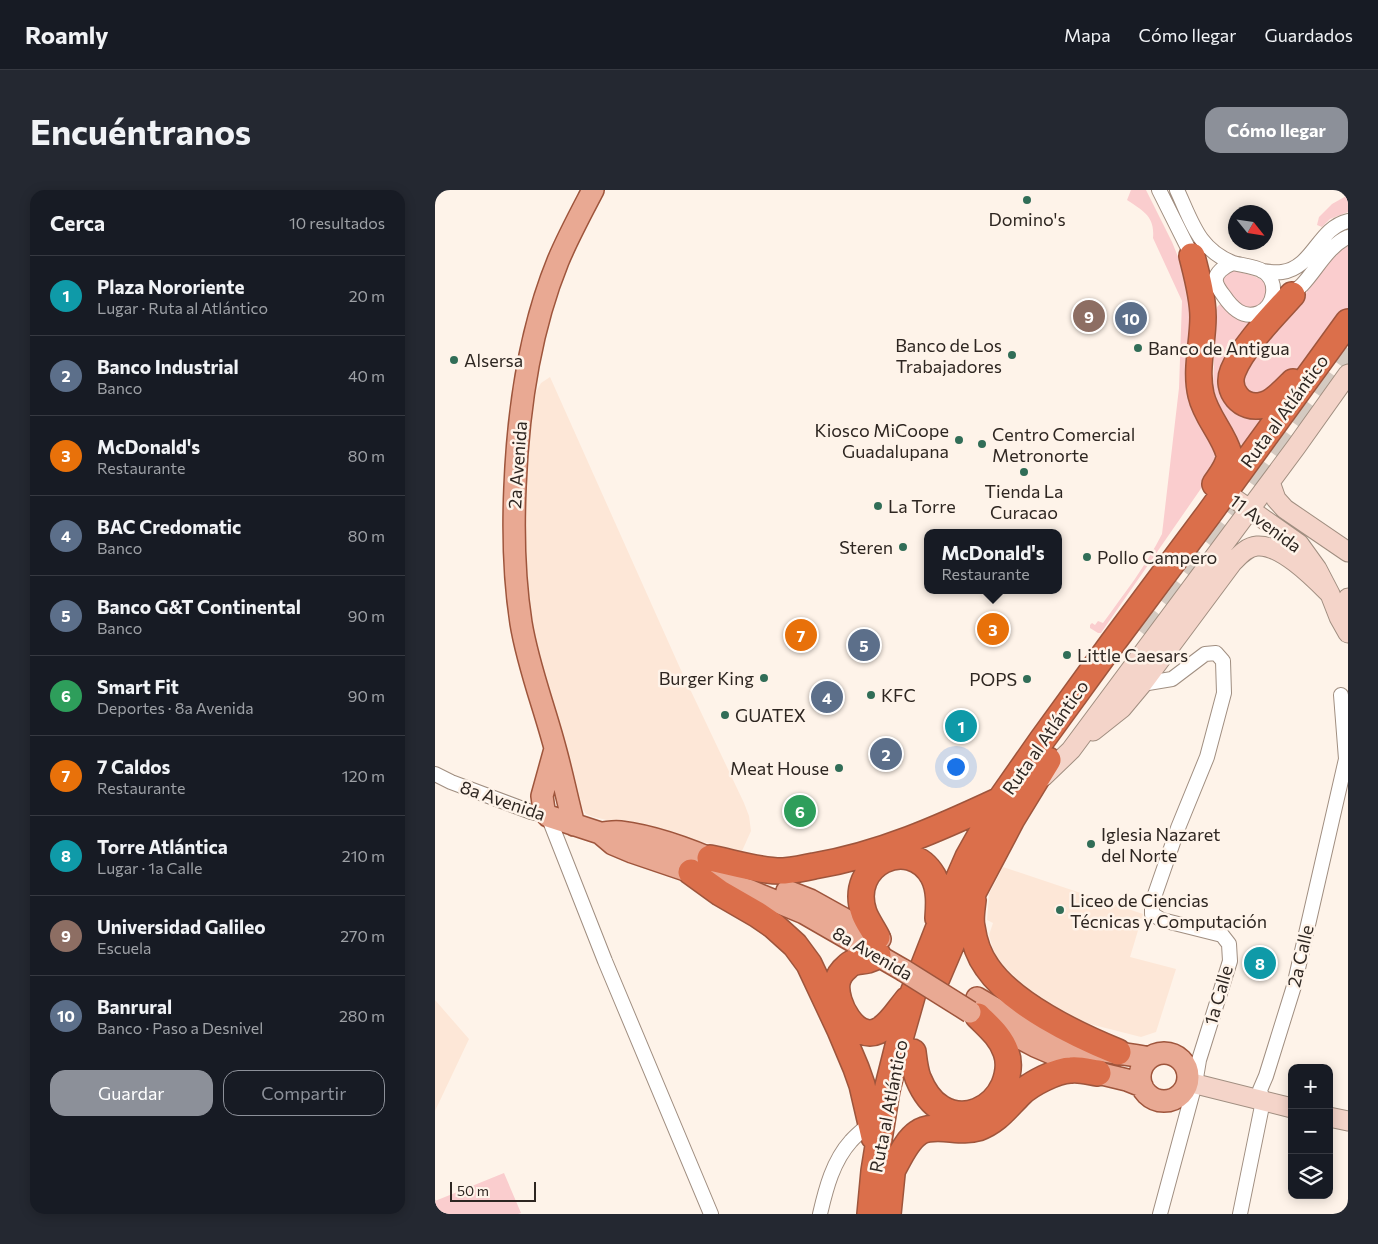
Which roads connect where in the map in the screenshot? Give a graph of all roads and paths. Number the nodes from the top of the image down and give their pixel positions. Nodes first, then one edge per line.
1 (593, 190) edge
2 (1159, 190) edge
3 (1177, 190) edge
4 (1348, 221) edge
5 (1348, 237) edge
6 (1192, 256) junction
7 (1233, 263) junction
8 (1263, 271) junction
9 (1216, 282) junction
10 (1274, 308) junction
11 (1203, 316) junction
12 (1348, 322) edge
13 (1327, 351) junction
14 (1348, 374) edge
15 (1270, 482) junction
16 (1225, 492) junction
17 (1249, 510) junction
18 (1208, 515) junction
19 (1348, 552) edge
20 (1339, 596) edge
21 (1348, 606) edge
22 (1141, 632) tunnel mouth
23 (1348, 633) edge
24 (1142, 684) junction
25 (1341, 695) dead end
26 (555, 748) junction
27 (1071, 750) junction
28 (435, 774) edge
29 (1027, 793) junction
30 (1000, 800) junction
31 (549, 816) junction
32 (574, 825) junction
33 (700, 865) junction
34 (974, 891) junction
35 (938, 930) junction
36 (878, 946) junction
37 (913, 993) junction
38 (975, 1009) junction
39 (913, 1052) junction
40 (1118, 1052) junction
41 (1149, 1058) junction
42 (1098, 1073) junction
43 (1192, 1083) junction
44 (1141, 1086) junction
45 (1263, 1101) junction
46 (1288, 1107) edge
47 (1333, 1118) edge
48 (1348, 1121) edge
49 (871, 1122) junction
50 (881, 1200) edge
51 (711, 1214) edge
52 (820, 1214) edge
53 (1160, 1214) edge
54 (1240, 1214) edge

1 - 26 main road, 2a Avenida
2 - 6 street
3 - 7 street
4 - 8 street
5 - 10 street
6 - 9 street
6 - 11 highway
7 - 8 street
7 - 9 street
8 - 10 street
9 - 10 street
9 - 11 highway
10 - 13 highway
11 - 18 highway
12 - 13 highway, Ruta al Atlántico
13 - 16 highway, Ruta al Atlántico
14 - 15 main road, Ruta al Atlántico
15 - 17 main road, Ruta al Atlántico
15 - 19 main road, 11 Avenida
16 - 17 main road, 11 Avenida
16 - 18 highway, Ruta al Atlántico
17 - 20 main road, 11 Avenida
17 - 27 main road, Ruta al Atlántico
18 - 30 highway, Ruta al Atlántico
20 - 21 main road
20 - 23 main road, 11 Avenida
20 - 24 main road
22 - 29 highway, Ruta al Atlántico
24 - 27 main road
24 - 43 street, 1a Calle
25 - 45 street, 2a Calle
26 - 31 main road
26 - 32 main road, 2a Avenida
27 - 29 main road, Ruta al Atlántico
28 - 31 street, 8a Avenida
29 - 34 highway, Ruta al Atlántico
30 - 33 highway
30 - 35 highway, Ruta al Atlántico
31 - 32 main road, 8a Avenida
31 - 51 street
32 - 33 main road, 8a Avenida
33 - 36 main road, 8a Avenida
33 - 49 highway
34 - 39 highway, Ruta al Atlántico
34 - 40 highway
35 - 36 highway
35 - 37 highway, Ruta al Atlántico
36 - 37 highway
36 - 38 main road, 8a Avenida, bridge
37 - 50 highway, Ruta al Atlántico
38 - 39 highway
38 - 40 main road, 8a Avenida
38 - 42 main road, 8a Avenida
39 - 50 highway, Ruta al Atlántico
40 - 41 main road, 8a Avenida
41 - 43 main road
41 - 44 main road
42 - 44 main road, 8a Avenida
42 - 50 highway
43 - 44 main road
43 - 45 main road
43 - 53 street, 1a Calle
45 - 46 main road
45 - 54 street, 2a Calle
47 - 48 main road
49 - 50 highway
49 - 52 street

